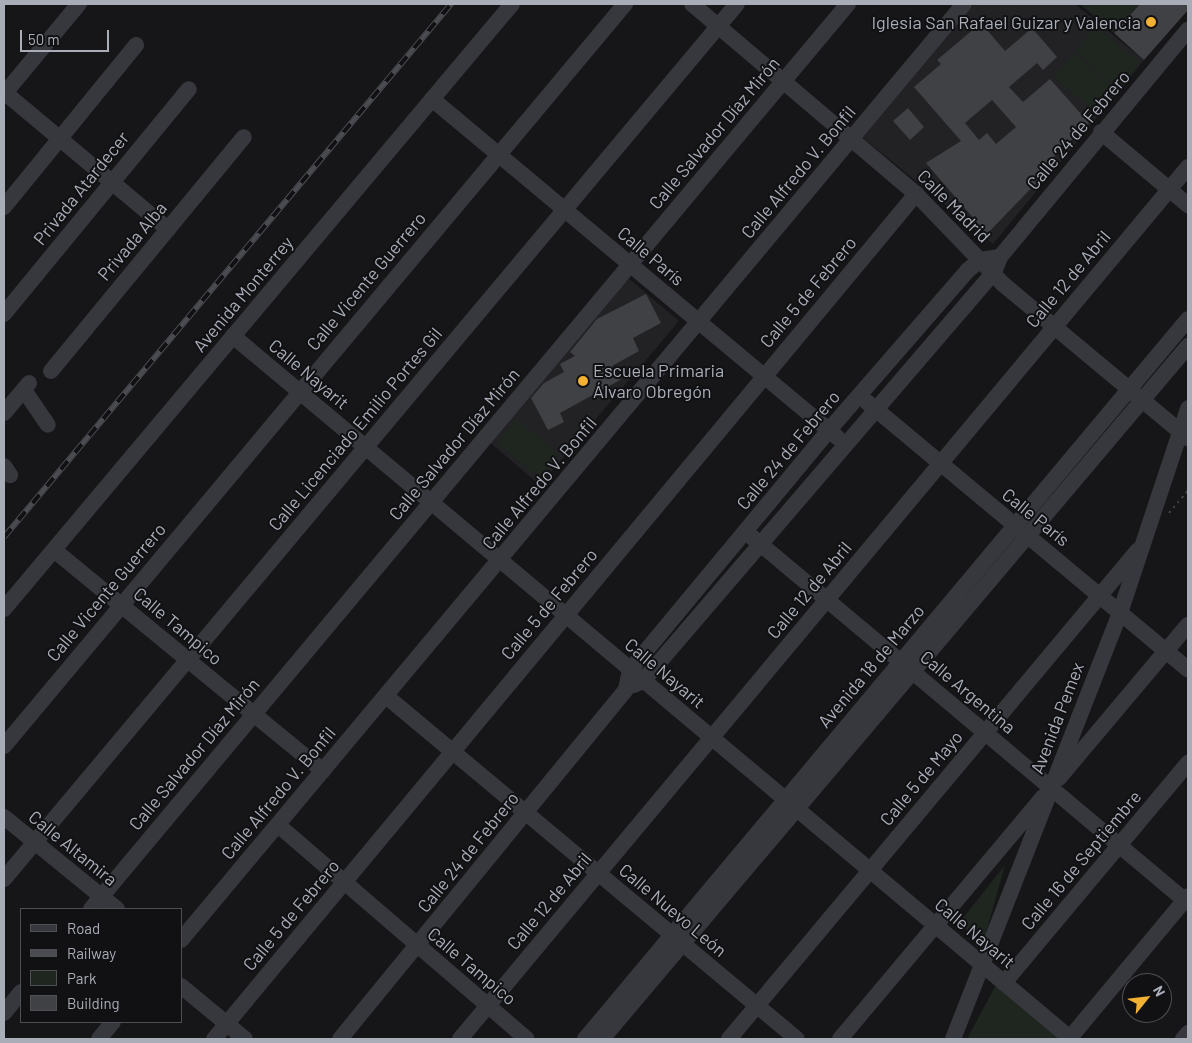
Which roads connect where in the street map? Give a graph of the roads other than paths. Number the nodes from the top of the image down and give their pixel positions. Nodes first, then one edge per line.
1 (79, 4) edge
2 (512, 4) edge
3 (625, 4) edge
4 (692, 4) edge
5 (737, 4) edge
6 (848, 4) edge
7 (960, 5) edge
8 (718, 26) junction
9 (1188, 30) edge
10 (136, 45) dead end
11 (783, 81) junction
12 (189, 89) dead end
13 (4, 92) edge
14 (432, 99) junction
15 (1101, 132) junction
16 (244, 137) dead end
17 (60, 138) junction
18 (851, 139) junction
19 (499, 154) junction
20 (1188, 166) edge
21 (112, 182) junction
22 (1169, 189) junction
23 (916, 194) junction
24 (1188, 205) edge
25 (4, 207) edge
26 (564, 210) junction
27 (168, 229) junction
28 (1000, 257) junction
29 (980, 260) junction
30 (630, 264) junction
31 (994, 272) junction
32 (4, 314) edge
33 (1188, 319) edge
34 (699, 323) junction
35 (1054, 327) junction
36 (233, 336) junction
37 (1188, 346) edge
38 (51, 371) dead end
39 (764, 376) junction
40 (1129, 389) junction
41 (300, 392) junction
42 (859, 396) junction
43 (1143, 402) junction
44 (874, 408) junction
45 (1188, 408) edge
46 (4, 413) edge
47 (48, 425) dead end
48 (830, 430) junction
49 (1185, 435) edge
50 (845, 443) junction
51 (365, 447) junction
52 (940, 463) junction
53 (431, 502) junction
54 (1015, 525) junction
55 (746, 531) junction
56 (1030, 536) junction
57 (1144, 543) junction
58 (759, 544) junction
59 (54, 550) junction
60 (500, 560) junction
61 (1100, 596) junction
62 (827, 599) junction
63 (121, 605) junction
64 (4, 609) edge
65 (1120, 613) junction
66 (566, 615) junction
67 (1188, 626) edge
68 (1167, 651) junction
69 (188, 660) junction
70 (901, 662) junction
71 (1188, 669) edge
72 (914, 672) junction
73 (637, 676) junction
74 (386, 696) junction
75 (254, 714) junction
76 (985, 733) junction
77 (711, 738) junction
78 (4, 746) edge
79 (453, 752) junction
80 (1188, 763) edge
81 (323, 771) junction
82 (1051, 788) junction
83 (785, 800) junction
84 (799, 810) junction
85 (526, 812) junction
86 (4, 817) edge
87 (278, 825) junction
88 (35, 842) junction
89 (1120, 846) junction
90 (870, 870) junction
91 (598, 873) junction
92 (4, 879) edge
93 (344, 882) junction
94 (101, 896) junction
95 (1187, 900) edge
96 (91, 908) edge
97 (116, 908) edge
98 (936, 925) junction
99 (182, 939) edge
100 (677, 939) junction
101 (417, 945) junction
102 (984, 966) junction
103 (1004, 983) junction
104 (182, 987) edge
105 (20, 993) edge
106 (488, 1006) junction
107 (757, 1006) junction
108 (4, 1013) edge
109 (112, 1023) edge
110 (227, 1024) junction
111 (1188, 1033) edge
112 (99, 1039) edge
113 (214, 1039) edge
114 (245, 1039) edge
115 (340, 1039) edge
116 (460, 1039) edge
117 (527, 1039) edge
118 (585, 1039) edge
119 (602, 1039) edge
120 (729, 1039) edge
121 (797, 1039) edge
122 (840, 1039) edge
123 (953, 1039) edge
124 (1070, 1039) edge
125 (1183, 1039) edge

1 - 13 street
2 - 14 street, Avenida Monterrey
3 - 19 street, Calle Vicente Guerrero
4 - 8 street, Calle Madrid
5 - 8 street, Calle Licenciado Emilio Portes Gil
6 - 11 street, Calle Salvador Díaz Mirón
7 - 18 street, Calle Alfredo V. Bonfil
8 - 11 street, Calle Madrid
8 - 26 street, Calle Licenciado Emilio Portes Gil
9 - 15 street, Calle 24 de Febrero
10 - 17 street
11 - 18 street, Calle Madrid
11 - 30 street, Calle Salvador Díaz Mirón
12 - 21 street, Privada Atardecer
13 - 17 street
14 - 19 street, Calle París
14 - 36 street, Avenida Monterrey
15 - 22 street
15 - 28 street, Calle 24 de Febrero
16 - 27 street, Privada Alba
17 - 21 street
17 - 25 street
18 - 23 street, Calle Madrid
18 - 34 street, Calle Alfredo V. Bonfil
19 - 26 street, Calle París
19 - 41 street, Calle Vicente Guerrero
20 - 22 street, Calle 12 de Abril
21 - 27 street
21 - 32 street, Privada Atardecer
22 - 24 street
22 - 35 street, Calle 12 de Abril
23 - 29 street, Calle Madrid
23 - 39 street, Calle 5 de Febrero
26 - 30 street, Calle París
26 - 51 street, Calle Licenciado Emilio Portes Gil
27 - 38 street, Privada Alba
28 - 29 street
28 - 31 street, Calle 24 de Febrero
29 - 31 street, Calle Madrid
29 - 42 street, Calle 24 de Febrero
30 - 34 street, Calle París
30 - 53 street, Calle Salvador Díaz Mirón
31 - 35 street, Calle Madrid
31 - 44 street, Calle 24 de Febrero
33 - 40 street, Avenida 18 de Marzo
34 - 39 street, Calle París
34 - 60 street, Calle Alfredo V. Bonfil
35 - 40 street, Calle Madrid
35 - 52 street, Calle 12 de Abril
36 - 41 street, Calle Nayarit
36 - 59 street, Avenida Monterrey
37 - 43 street, Avenida 18 de Marzo
39 - 48 street, Calle París
39 - 66 street, Calle 5 de Febrero
40 - 43 street, Calle Madrid
40 - 54 street, Avenida 18 de Marzo
41 - 51 street, Calle Nayarit
41 - 63 street, Calle Vicente Guerrero
42 - 44 street, Calle París
42 - 48 street, Calle 24 de Febrero
43 - 49 street, Calle Madrid
43 - 56 street, Avenida 18 de Marzo
44 - 50 street, Calle 24 de Febrero
44 - 52 street, Calle París
45 - 49 street, Avenida Pemex
46 - 47 street
48 - 50 street, Calle París
48 - 55 street, Calle 24 de Febrero
49 - 57 street, Avenida Pemex
50 - 58 street, Calle 24 de Febrero
51 - 53 street, Calle Nayarit
51 - 69 street, Calle Licenciado Emilio Portes Gil
52 - 54 street, Calle París
52 - 62 street, Calle 12 de Abril
53 - 60 street, Calle Nayarit
53 - 75 street, Calle Salvador Díaz Mirón
54 - 56 street, Calle París
54 - 70 street, Avenida 18 de Marzo
55 - 58 street, Calle Argentina
55 - 73 street, Calle 24 de Febrero
56 - 61 street, Calle París
56 - 72 street, Avenida 18 de Marzo
57 - 61 street, Calle 5 de Mayo
57 - 65 street, Avenida Pemex
58 - 62 street, Calle Argentina
58 - 73 street, Calle 24 de Febrero
59 - 63 street, Calle Tampico
59 - 64 street, Avenida Monterrey
60 - 66 street, Calle Nayarit
60 - 74 street, Calle Alfredo V. Bonfil
61 - 65 street, Calle París
61 - 76 street, Calle 5 de Mayo
62 - 70 street, Calle Argentina
62 - 77 street, Calle 12 de Abril
63 - 69 street, Calle Tampico
63 - 78 street, Calle Vicente Guerrero
65 - 68 street, Calle París
65 - 82 street, Avenida Pemex
66 - 73 street, Calle Nayarit
66 - 79 street, Calle 5 de Febrero
67 - 68 street
68 - 71 street, Calle París
68 - 82 street
69 - 75 street, Calle Tampico
69 - 88 street, Calle Licenciado Emilio Portes Gil
70 - 72 street, Calle Argentina
70 - 83 street, Avenida 18 de Marzo
72 - 76 street, Calle Argentina
72 - 84 street, Avenida 18 de Marzo
73 - 77 street, Calle Nayarit
73 - 85 street, Calle 24 de Febrero
74 - 79 street, Calle Nuevo León
74 - 81 street, Calle Alfredo V. Bonfil
75 - 81 street, Calle Tampico
75 - 94 street, Calle Salvador Díaz Mirón
76 - 82 street, Calle Argentina
76 - 90 street, Calle 5 de Mayo
77 - 83 street, Calle Nayarit
77 - 91 street, Calle 12 de Abril
79 - 85 street, Calle Nuevo León
79 - 93 street, Calle 5 de Febrero
80 - 89 street, Calle 16 de Septiembre
81 - 87 street, Calle Alfredo V. Bonfil
82 - 89 street, Calle Argentina
82 - 98 street
82 - 102 street, Avenida Pemex
83 - 84 street, Calle Nayarit
83 - 100 street, Avenida 18 de Marzo
84 - 90 street, Calle Nayarit
84 - 100 street, Avenida 18 de Marzo
85 - 91 street, Calle Nuevo León
85 - 101 street, Calle 24 de Febrero
86 - 88 street, Calle Altamira
87 - 93 street, Calle Tampico
87 - 99 street, Calle Alfredo V. Bonfil
88 - 92 street, Calle Licenciado Emilio Portes Gil
88 - 94 street, Calle Altamira
89 - 95 street, Calle Argentina
89 - 103 street, Calle 16 de Septiembre
90 - 98 street, Calle Nayarit
90 - 107 street, Calle 5 de Mayo
91 - 100 street, Calle Nuevo León
91 - 106 street, Calle 12 de Abril
93 - 101 street, Calle Tampico
93 - 110 street, Calle 5 de Febrero
94 - 96 street, Calle Salvador Díaz Mirón
94 - 97 street, Calle Altamira
95 - 124 street
98 - 102 street, Calle Nayarit
98 - 122 street
100 - 107 street, Calle Nuevo León
100 - 118 street, Avenida 18 de Marzo
100 - 119 street, Avenida 18 de Marzo
101 - 106 street, Calle Tampico
101 - 115 street, Calle 24 de Febrero
102 - 103 street, Calle Nayarit
102 - 123 street, Avenida Pemex
103 - 124 street, Calle Nayarit
104 - 110 street
105 - 108 street
106 - 116 street, Calle 12 de Abril
106 - 117 street, Calle Tampico
107 - 120 street, Calle 5 de Mayo
107 - 121 street, Calle Nuevo León
109 - 112 street
110 - 113 street, Calle 5 de Febrero
110 - 114 street
111 - 125 street

